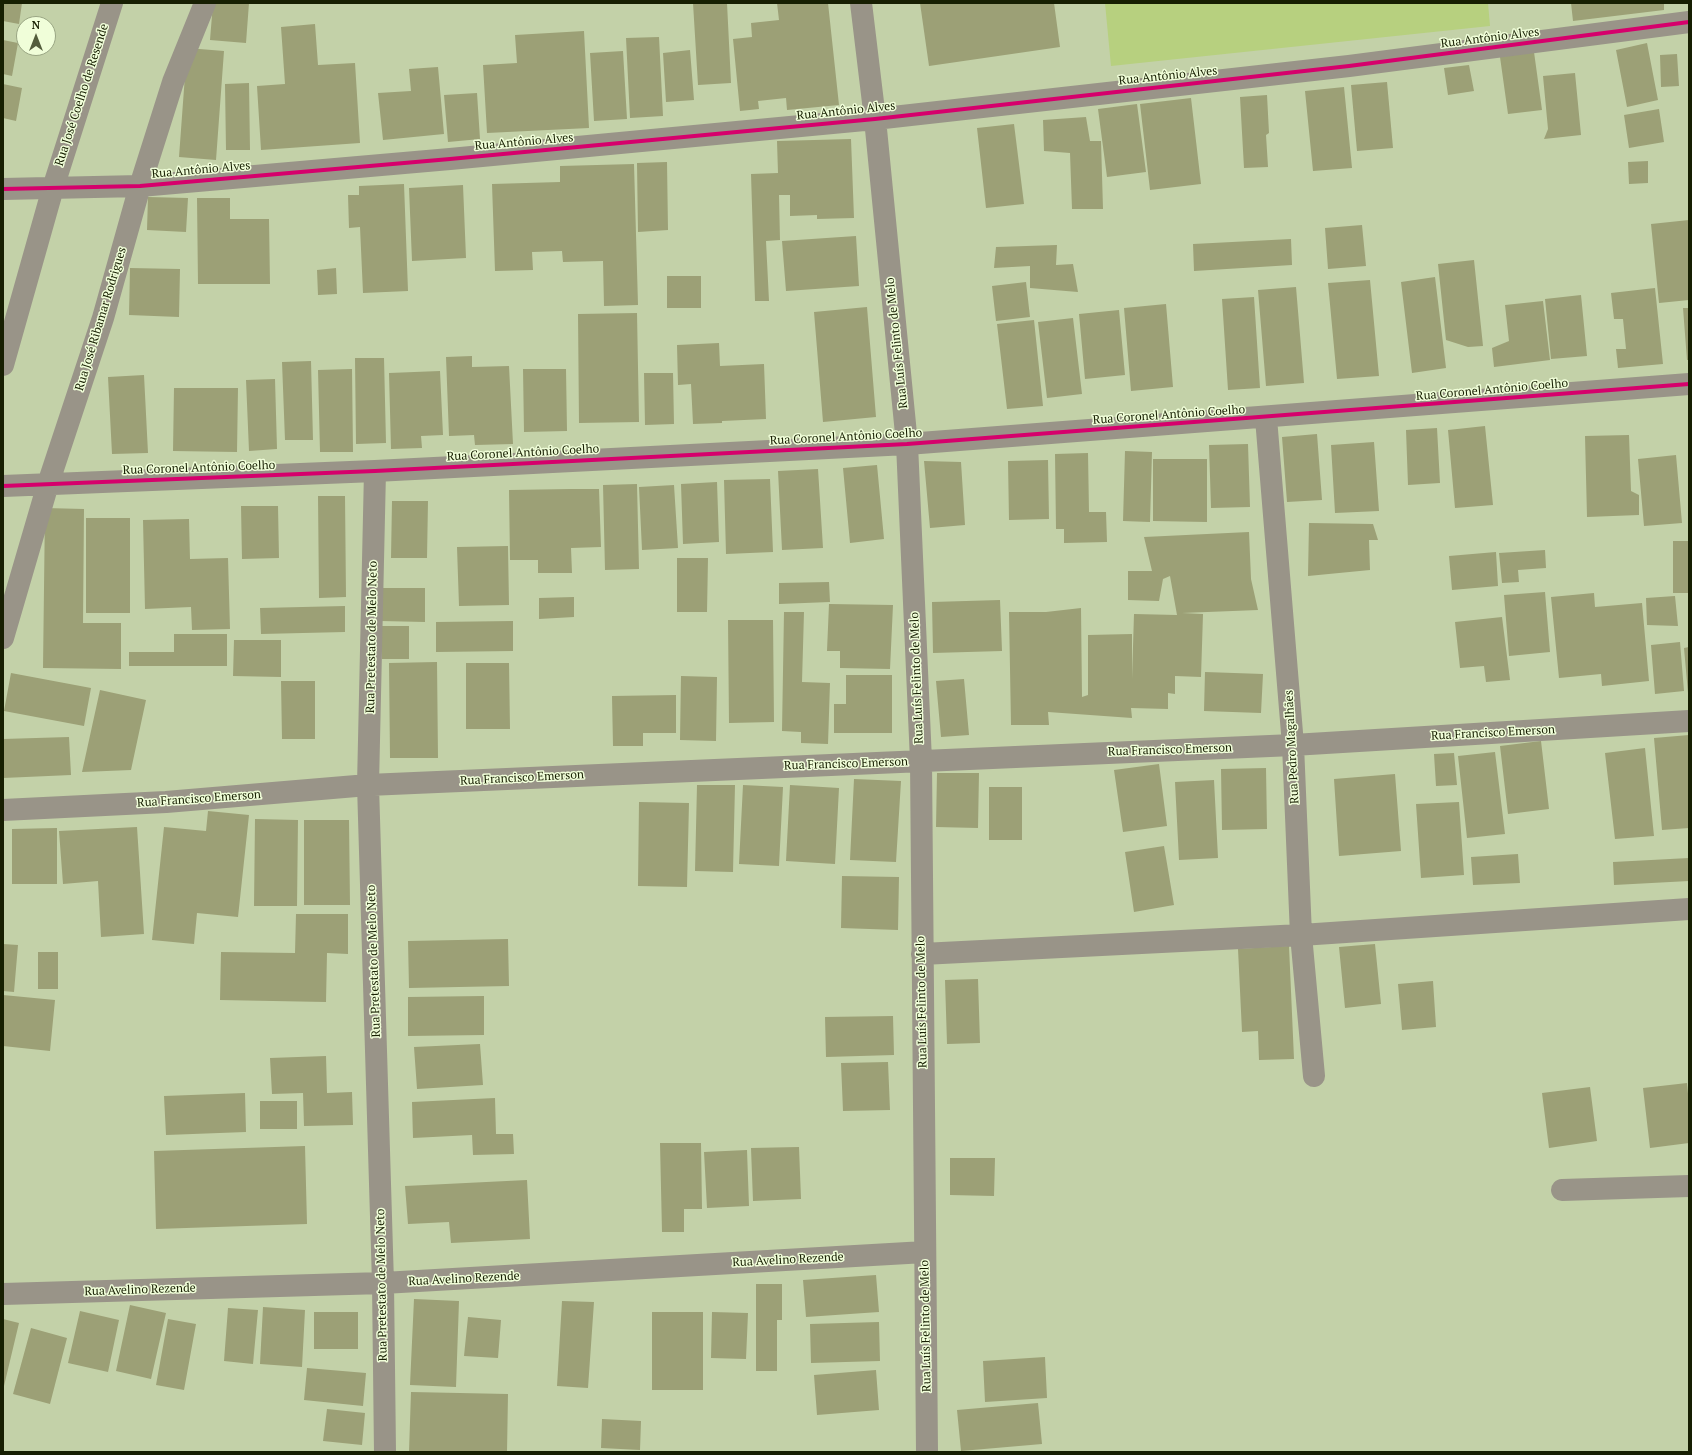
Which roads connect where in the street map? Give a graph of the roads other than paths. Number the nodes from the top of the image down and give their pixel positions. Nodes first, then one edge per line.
1 (112, 3) edge
2 (205, 3) edge
3 (861, 3) edge
4 (1689, 22) edge
5 (875, 119) junction
6 (140, 186) junction
7 (52, 188) junction
8 (3, 189) edge
9 (3, 365) edge
10 (1689, 384) edge
11 (1266, 418) junction
12 (907, 444) junction
13 (375, 471) junction
14 (48, 484) junction
15 (3, 486) edge
16 (3, 638) edge
17 (1689, 721) edge
18 (1293, 745) junction
19 (921, 761) junction
20 (368, 785) junction
21 (3, 810) edge
22 (1689, 909) edge
23 (1301, 935) junction
24 (922, 954) junction
25 (1314, 1076) dead end
26 (1689, 1186) edge
27 (1562, 1190) dead end
28 (925, 1252) junction
29 (383, 1283) junction
30 (3, 1294) edge
31 (385, 1452) edge
32 (927, 1452) edge

1 - 7 street, Rua José Coelho de Resende
2 - 6 street, Rua José Ribamar Rodrigues
3 - 5 street, Rua Luís Felinto de Melo
4 - 5 street, Rua Antônio Alves
5 - 6 street, Rua Antônio Alves
5 - 12 street, Rua Luís Felinto de Melo
6 - 7 street, Rua Antônio Alves
6 - 14 street, Rua José Ribamar Rodrigues
7 - 8 street, Rua Antônio Alves
7 - 9 street, Rua José Coelho de Resende
10 - 11 street, Rua Coronel Antônio Coelho
11 - 12 street, Rua Coronel Antônio Coelho
11 - 18 street, Rua Pedro Magalhães
12 - 13 street, Rua Coronel Antônio Coelho
12 - 19 street, Rua Luís Felinto de Melo
13 - 14 street, Rua Coronel Antônio Coelho
13 - 20 street, Rua Pretestato de Melo Neto
14 - 15 street, Rua Coronel Antônio Coelho
14 - 16 street, Rua José Ribamar Rodrigues
17 - 18 street, Rua Francisco Emerson
18 - 19 street, Rua Francisco Emerson
18 - 23 street, Rua Pedro Magalhães
19 - 20 street, Rua Francisco Emerson
19 - 24 street, Rua Luís Felinto de Melo
20 - 21 street, Rua Francisco Emerson
20 - 29 street, Rua Pretestato de Melo Neto
22 - 23 street
23 - 24 street
23 - 25 street, Rua Pedro Magalhães
24 - 28 street, Rua Luís Felinto de Melo
26 - 27 street
28 - 29 street, Rua Avelino Rezende
28 - 32 street, Rua Luís Felinto de Melo
29 - 30 street, Rua Avelino Rezende
29 - 31 street, Rua Pretestato de Melo Neto

